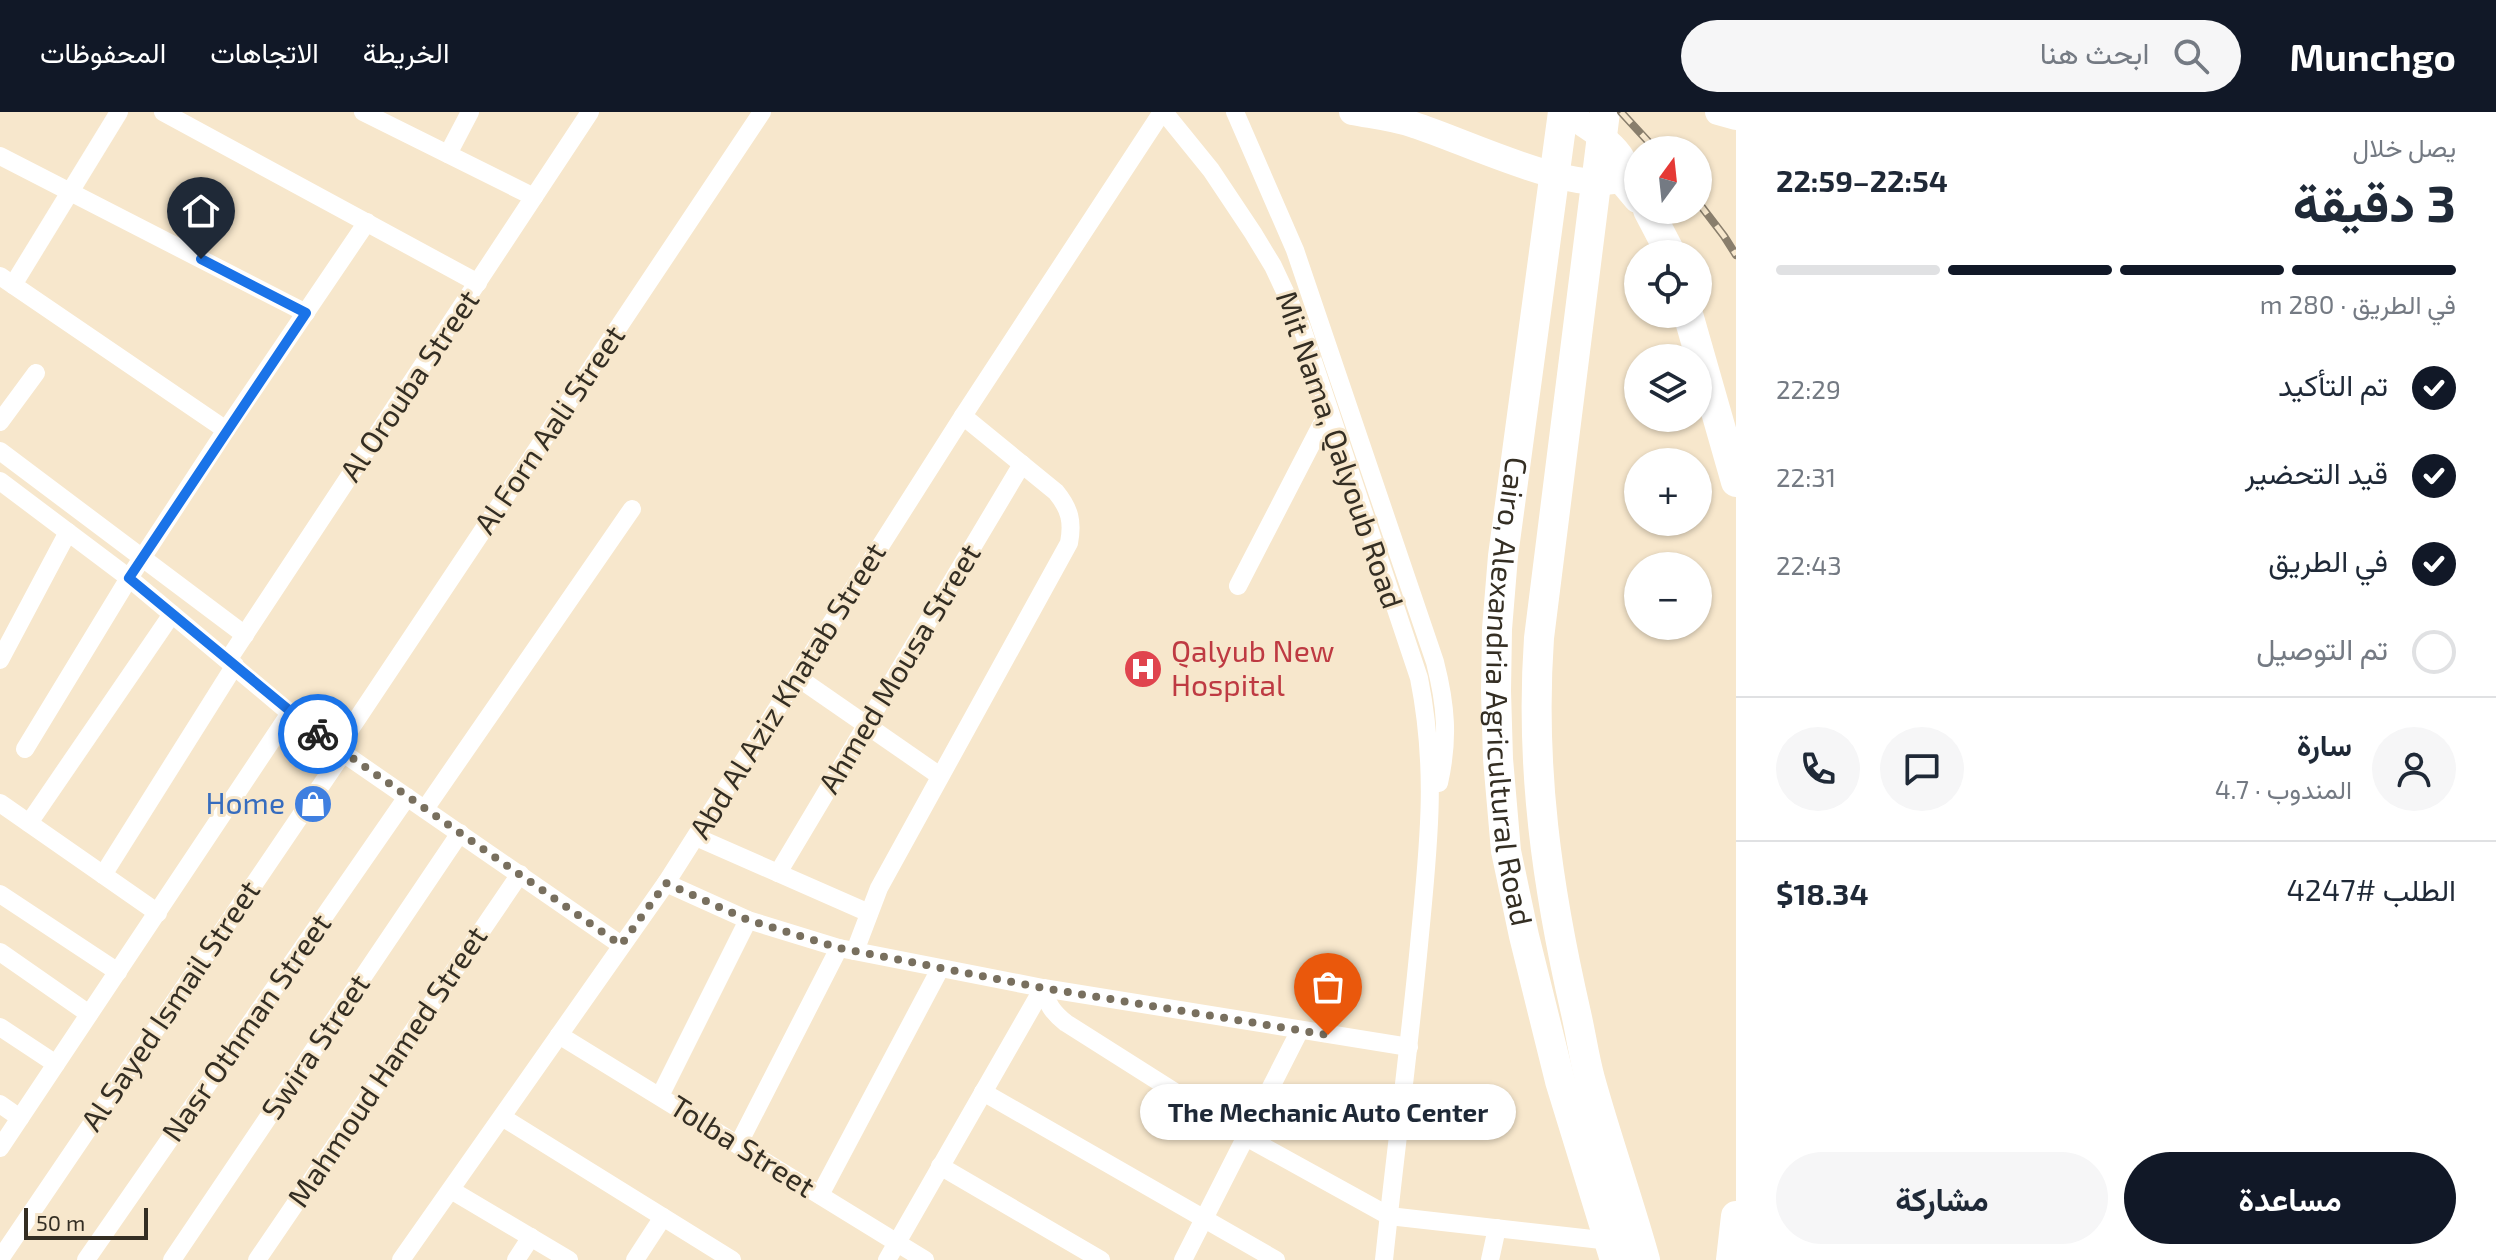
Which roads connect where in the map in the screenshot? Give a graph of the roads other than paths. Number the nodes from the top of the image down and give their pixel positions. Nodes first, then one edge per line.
1 (119, 112) edge
2 (163, 112) edge
3 (363, 112) edge
4 (470, 112) edge
5 (590, 112) edge
6 (762, 112) edge
7 (1163, 112) edge
8 (1235, 112) edge
9 (1352, 112) edge
10 (1438, 112) edge
11 (1564, 112) edge
12 (1605, 112) edge
13 (1411, 124) junction
14 (448, 154) junction
15 (0, 156) edge
16 (1624, 160) edge
17 (1624, 187) edge
18 (70, 192) junction
19 (534, 197) junction
20 (367, 222) junction
21 (7, 281) edge
22 (478, 283) junction
23 (306, 313) junction
24 (1692, 328) edge
25 (36, 373) dead end
26 (1329, 410) junction
27 (963, 416) junction
28 (0, 422) edge
29 (226, 430) junction
30 (0, 451) edge
31 (1022, 464) junction
32 (0, 481) edge
33 (1736, 482) edge
34 (632, 509) dead end
35 (68, 532) junction
36 (143, 559) junction
37 (129, 578) junction
38 (1238, 586) dead end
39 (172, 614) junction
40 (245, 635) junction
41 (0, 660) edge
42 (232, 663) junction
43 (797, 677) junction
44 (290, 713) junction
45 (866, 725) junction
46 (25, 749) dead end
47 (340, 751) junction
48 (940, 776) junction
49 (407, 797) junction
50 (0, 803) edge
51 (425, 809) junction
52 (1431, 821) junction
53 (29, 823) junction
54 (460, 833) junction
55 (696, 837) junction
56 (778, 873) junction
57 (520, 874) junction
58 (103, 875) junction
59 (666, 883) junction
60 (0, 894) edge
61 (158, 913) junction
62 (869, 913) junction
63 (748, 920) junction
64 (621, 945) junction
65 (847, 950) junction
66 (0, 952) edge
67 (940, 969) junction
68 (118, 972) junction
69 (1043, 988) junction
70 (89, 1014) junction
71 (0, 1027) edge
72 (1300, 1030) junction
73 (559, 1035) junction
74 (1409, 1047) junction
75 (56, 1064) junction
76 (983, 1092) junction
77 (660, 1096) junction
78 (0, 1104) edge
79 (502, 1117) junction
80 (20, 1118) junction
81 (1246, 1137) junction
82 (738, 1145) junction
83 (0, 1148) edge
84 (940, 1166) junction
85 (451, 1190) junction
86 (820, 1195) junction
87 (1389, 1216) junction
88 (1736, 1216) edge
89 (663, 1217) junction
90 (1204, 1218) junction
91 (1497, 1228) junction
92 (531, 1237) junction
93 (897, 1242) junction
94 (1613, 1250) edge
95 (410, 1257) edge
96 (0, 1259) edge
97 (86, 1260) edge
98 (172, 1260) edge
99 (257, 1260) edge
100 (516, 1260) edge
101 (569, 1260) edge
102 (635, 1260) edge
103 (732, 1260) edge
104 (887, 1260) edge
105 (925, 1260) edge
106 (1101, 1260) edge
107 (1183, 1260) edge
108 (1276, 1260) edge
109 (1384, 1260) edge
110 (1490, 1260) edge
111 (1645, 1260) edge
112 (1731, 1260) edge

1 - 18 street
2 - 20 street
3 - 14 street
4 - 14 street
5 - 19 street, Al Orouba Street
6 - 47 street, Al Forn Aali Street
7 - 26 street, Mit Nama, Qalyoub Road
7 - 27 street, Abd Al Aziz Khatab Street
8 - 52 street, Mit Nama, Qalyoub Road
9 - 13 main road
10 - 13 main road
11 - 16 main road
11 - 94 highway, Cairo, Alexandria Agricultural Road
12 - 111 highway, Cairo, Alexandria Agricultural Road
13 - 17 main road
14 - 19 street
15 - 18 street
18 - 21 street
18 - 23 street
19 - 22 street, Al Orouba Street
20 - 22 street
20 - 23 street
21 - 29 street
22 - 40 street, Al Orouba Street
23 - 29 street
24 - 33 highway
25 - 28 street
26 - 38 street
26 - 52 street, Mit Nama, Qalyoub Road
27 - 31 street
27 - 43 street, Abd Al Aziz Khatab Street
29 - 36 street
30 - 36 street
31 - 45 street, Ahmed Mousa Street
31 - 48 street
32 - 35 street
34 - 51 street
35 - 37 street
35 - 41 street
36 - 37 street
36 - 40 street
37 - 39 street
37 - 46 street
39 - 42 street
39 - 53 street
40 - 42 street, Al Orouba Street
42 - 44 street
42 - 58 street, Al Orouba Street
43 - 45 street
43 - 55 street, Abd Al Aziz Khatab Street
44 - 47 street
44 - 61 street
45 - 48 street
45 - 56 street, Ahmed Mousa Street
47 - 49 street
47 - 96 street, Al Sayed Ismail Street
48 - 62 street
49 - 51 street
49 - 97 street, Nasr Othman Street
50 - 53 street
51 - 54 street
52 - 74 street, Mit Nama, Qalyoub Road
53 - 58 street
54 - 57 street
54 - 98 street, Swira Street
55 - 56 street
55 - 59 street, Abd Al Aziz Khatab Street
56 - 62 street
57 - 64 street
57 - 99 street, Mahmoud Hamed Street
58 - 61 street
59 - 63 street
59 - 64 street, Abd Al Aziz Khatab Street
60 - 68 street
61 - 68 street
62 - 65 street
63 - 65 street
63 - 77 street
64 - 73 street, Abd Al Aziz Khatab Street
65 - 67 street
65 - 82 street
66 - 70 street
67 - 69 street
67 - 86 street
68 - 70 street
69 - 72 street
69 - 76 street
69 - 81 street
70 - 75 street
71 - 75 street
72 - 74 street
72 - 81 street
73 - 77 street, Tolba Street
73 - 79 street, Abd Al Aziz Khatab Street
74 - 87 street, Mit Nama, Qalyoub Road
75 - 80 street
76 - 84 street
76 - 90 street
77 - 82 street, Tolba Street
78 - 80 street
79 - 85 street, Abd Al Aziz Khatab Street
79 - 89 street
80 - 83 street
81 - 87 street
81 - 90 street
82 - 86 street, Tolba Street
84 - 93 street
84 - 106 street
85 - 92 street
85 - 95 street, Abd Al Aziz Khatab Street
86 - 93 street, Tolba Street
87 - 91 street
87 - 109 street, Mit Nama, Qalyoub Road
88 - 112 highway
89 - 102 street
89 - 103 street
90 - 107 street
90 - 108 street
91 - 94 street
91 - 110 street
92 - 100 street
92 - 101 street
93 - 104 street
93 - 105 street, Tolba Street

